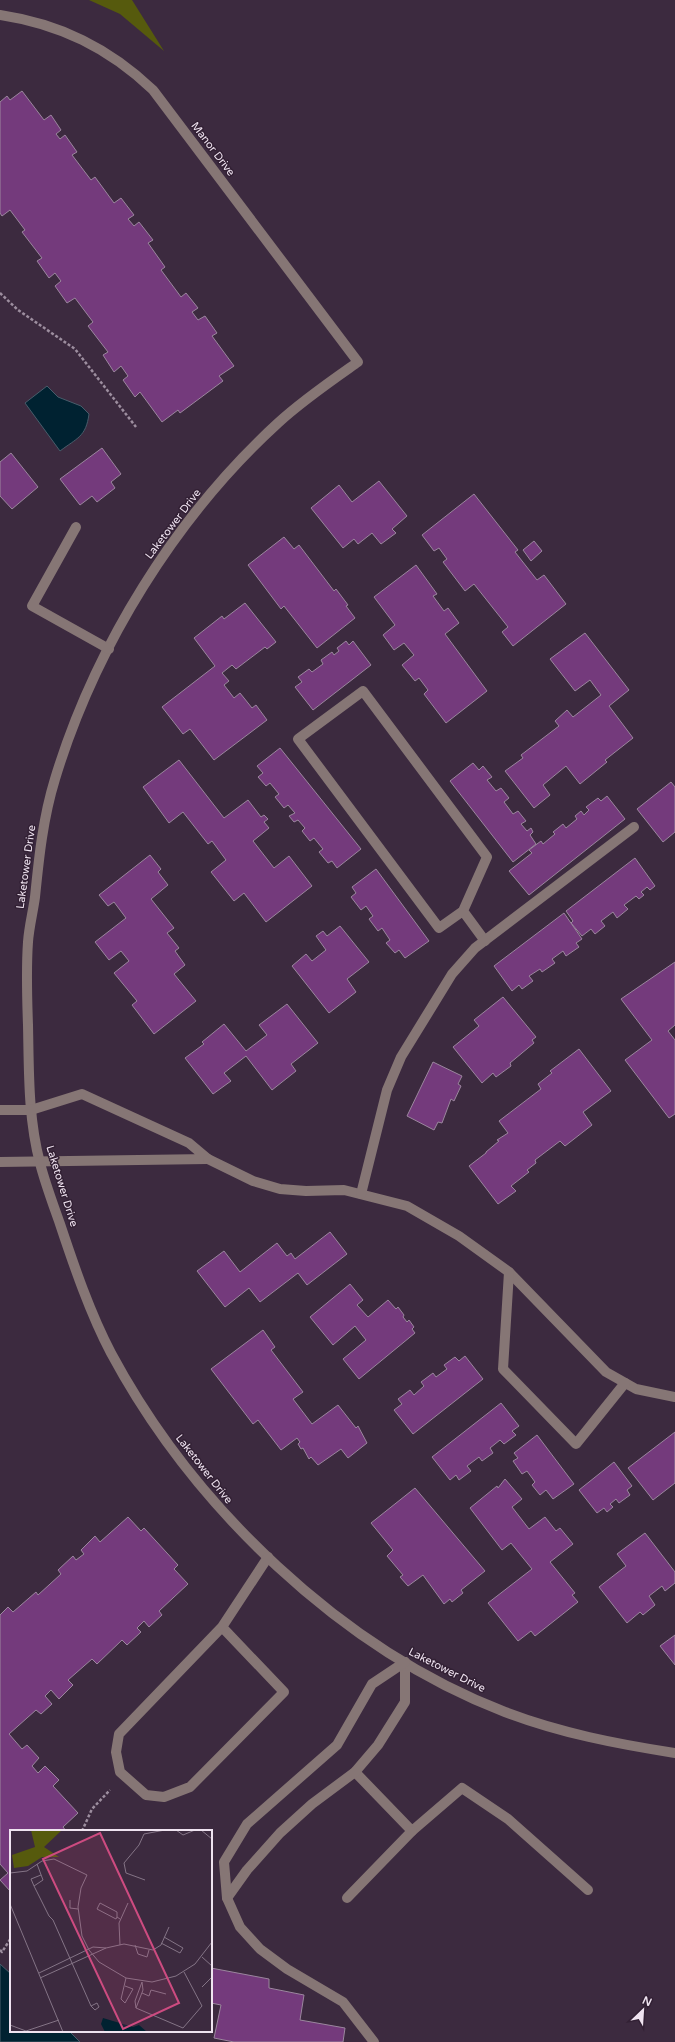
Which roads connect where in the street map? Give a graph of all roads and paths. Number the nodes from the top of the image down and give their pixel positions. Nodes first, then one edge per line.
1 (0, 15) edge
2 (0, 293) edge
3 (358, 362) joint
4 (136, 427) dead end
5 (76, 527) dead end
6 (109, 648) junction
7 (634, 827) dead end
8 (463, 911) junction
9 (485, 941) junction
10 (0, 1110) edge
11 (31, 1110) junction
12 (208, 1159) junction
13 (0, 1162) edge
14 (40, 1163) junction
15 (362, 1194) junction
16 (509, 1272) junction
17 (625, 1383) junction
18 (675, 1397) edge
19 (268, 1557) junction
20 (222, 1627) junction
21 (405, 1662) junction
22 (675, 1753) edge
23 (355, 1772) junction
24 (124, 1775) junction
25 (82, 1830) edge
26 (412, 1831) junction
27 (588, 1890) dead end
28 (227, 1898) junction
29 (348, 1898) dead end
30 (10, 1939) edge
31 (1, 1951) edge
32 (374, 2042) edge

1 - 3 street, Manor Drive
2 - 4 path
3 - 6 street, Laketower Drive
5 - 6 street
6 - 11 street, Laketower Drive
7 - 9 street
8 - 8 street
8 - 9 street
9 - 15 street
10 - 11 street
11 - 12 street
11 - 14 street, Laketower Drive
12 - 14 street
12 - 15 street
13 - 14 street
14 - 19 street, Laketower Drive
15 - 16 street
16 - 17 street
16 - 17 street
17 - 18 street
19 - 20 street
19 - 21 street, Laketower Drive
20 - 24 street
20 - 24 street
21 - 22 street, Laketower Drive
21 - 23 street
21 - 28 street
23 - 26 street
23 - 28 street
24 - 25 path
26 - 27 street
26 - 29 street
28 - 32 street
30 - 31 path

